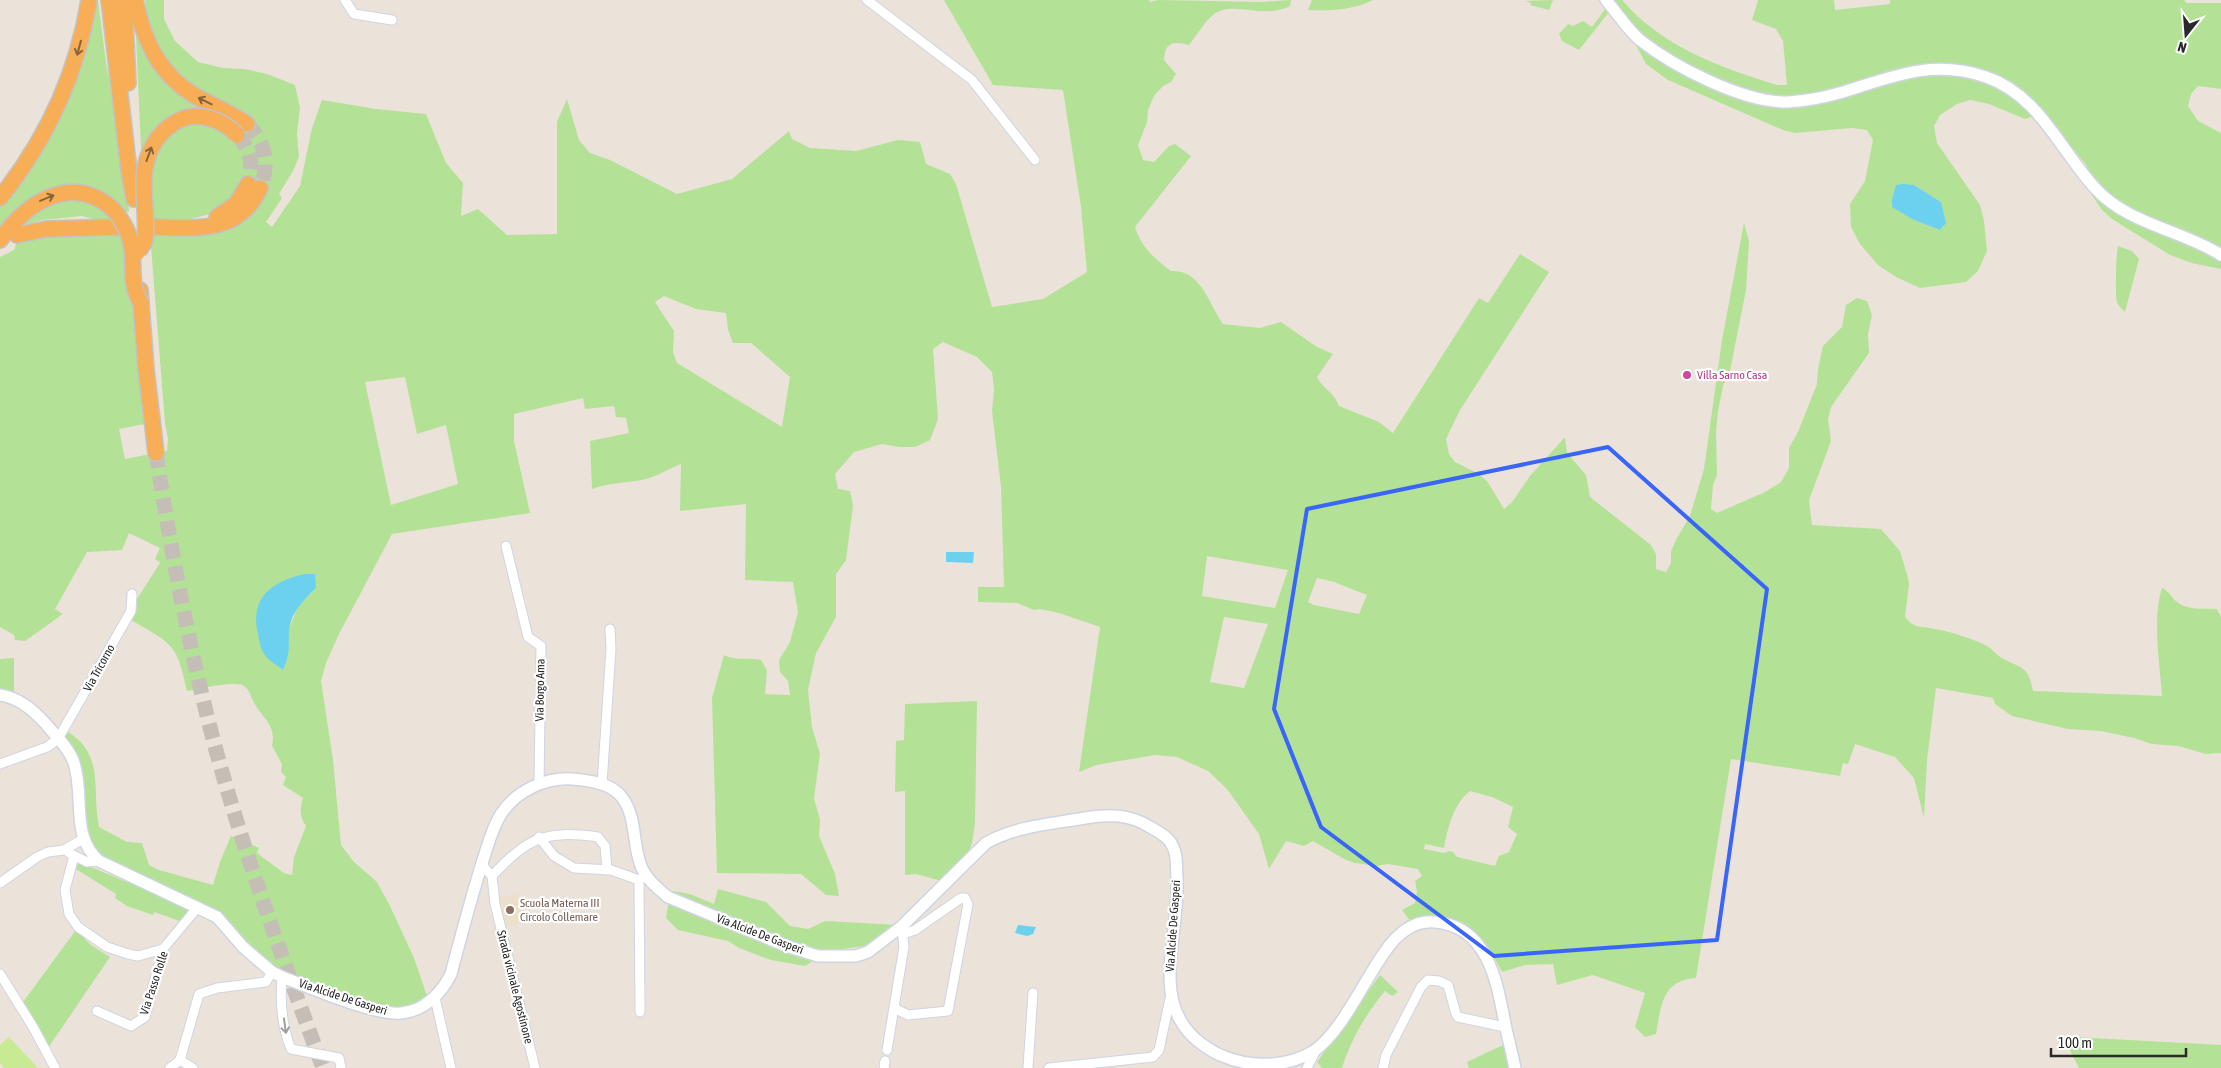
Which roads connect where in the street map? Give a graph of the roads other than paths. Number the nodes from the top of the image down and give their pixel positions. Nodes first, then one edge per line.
1 (89, 0) edge
2 (109, 0) edge
3 (124, 0) edge
4 (135, 0) edge
5 (344, 0) edge
6 (867, 0) edge
7 (1606, 0) edge
8 (392, 20) dead end
9 (1035, 160) dead end
10 (254, 186) tunnel mouth
11 (0, 198) edge
12 (134, 200) junction
13 (121, 227) dead end
14 (148, 228) dead end
15 (13, 231) junction
16 (0, 240) edge
17 (138, 252) junction
18 (2221, 255) edge
19 (141, 303) junction
20 (156, 453) tunnel mouth
21 (506, 546) dead end
22 (132, 594) dead end
23 (610, 629) dead end
24 (0, 695) edge
25 (58, 739) junction
26 (0, 764) edge
27 (539, 784) junction
28 (602, 784) junction
29 (539, 837) junction
30 (84, 838) junction
31 (64, 850) junction
32 (74, 856) junction
33 (99, 861) junction
34 (482, 865) junction
35 (607, 870) junction
36 (492, 876) junction
37 (643, 877) junction
38 (0, 883) edge
39 (198, 908) junction
40 (903, 930) junction
41 (164, 949) junction
42 (0, 974) edge
43 (277, 974) junction
44 (1033, 993) dead end
45 (1171, 993) junction
46 (434, 998) junction
47 (894, 1008) junction
48 (97, 1011) dead end
49 (640, 1012) dead end
50 (1506, 1027) junction
51 (887, 1050) dead end
52 (1316, 1050) junction
53 (180, 1060) junction
54 (55, 1068) edge
55 (170, 1068) edge
56 (193, 1068) edge
57 (341, 1068) edge
58 (451, 1068) edge
59 (535, 1068) edge
60 (1028, 1068) edge
61 (1049, 1068) edge
62 (1307, 1068) edge
63 (1383, 1068) edge
64 (1515, 1068) edge

1 -> 11 highway
2 - 12 highway
3 - 12 highway
17 -> 4 highway, bridge
5 - 8 street
6 - 9 street
7 - 18 street
10 - 14 highway
12 - 17 highway
13 - 15 highway
15 - 16 highway
15 -> 19 highway, bridge
17 - 19 highway, bridge
19 - 20 highway
21 - 27 street, Via Borgo Ama
22 - 25 street, Via Tricorno
23 - 28 street
24 - 25 street
25 - 26 street
25 - 30 street
27 - 28 street, Via Alcide De Gasperi
27 - 34 street, Via Alcide De Gasperi
28 - 37 street, Via Alcide De Gasperi
29 - 35 street
29 - 35 street
29 - 36 street
30 - 31 street
30 - 33 street
31 - 32 street
31 - 38 street
32 - 33 street
32 - 41 street
33 - 39 street, Via Alcide De Gasperi
34 - 36 street
34 - 46 street, Via Alcide De Gasperi
35 - 37 street
36 - 59 street, Strada vicinale Agostinone
37 - 40 street, Via Alcide De Gasperi
37 - 49 street, Via Alcide De Gasperi
39 - 41 street, Via Passo Rolle
39 - 43 street, Via Alcide De Gasperi
40 - 45 street, Via Alcide De Gasperi
40 - 47 street
40 - 47 street
41 - 48 street, Via Passo Rolle
42 - 54 street
43 - 46 street, Via Alcide De Gasperi
43 - 53 street
43 -> 57 street
44 - 60 street
45 - 52 street, Via Alcide De Gasperi
45 - 61 street
46 - 58 street
47 - 51 street
50 - 52 street, Via Alcide De Gasperi
50 - 63 street
50 - 64 street, Via Alcide De Gasperi
52 - 62 street
53 - 55 street
53 - 56 street

